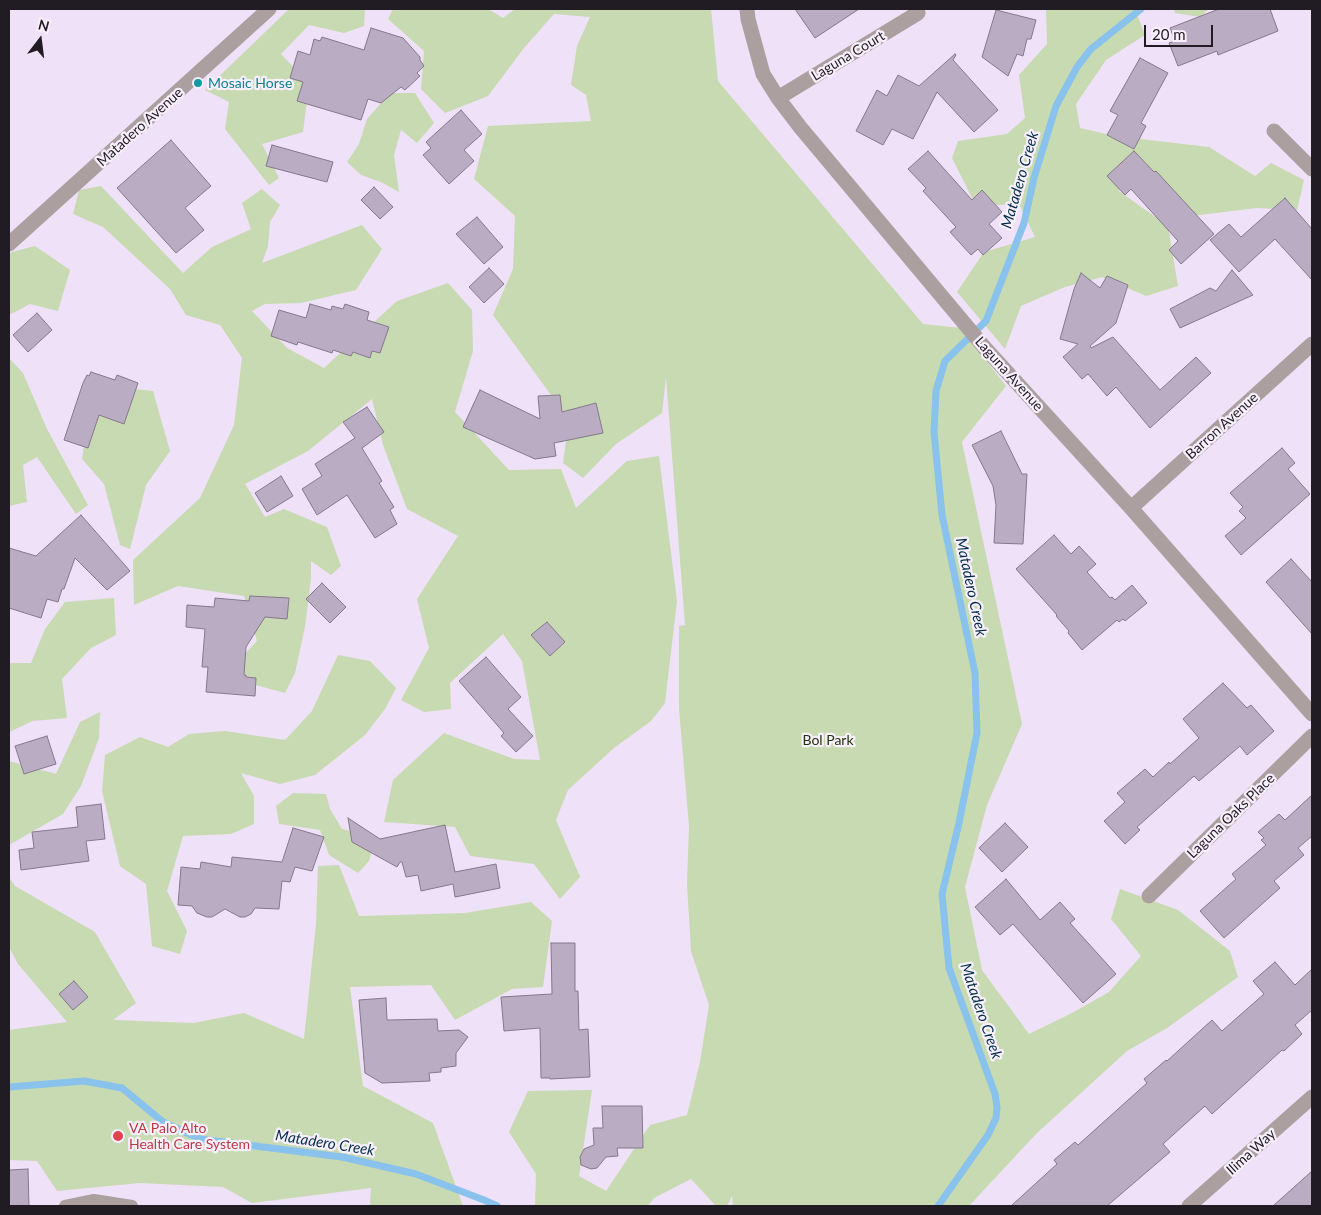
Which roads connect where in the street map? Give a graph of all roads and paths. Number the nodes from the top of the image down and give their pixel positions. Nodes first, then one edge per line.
1 (269, 9) edge
2 (747, 9) edge
3 (918, 14) dead end
4 (778, 98) junction
5 (1274, 131) dead end
6 (1312, 169) edge
7 (9, 244) edge
8 (1312, 344) edge
9 (1132, 508) junction
10 (1312, 714) edge
11 (1312, 736) edge
12 (1149, 896) dead end
13 (1312, 1097) edge
14 (65, 1206) edge
15 (132, 1206) edge
16 (1190, 1206) edge

1 - 7 street, Matadero Avenue
2 - 4 street, Laguna Avenue
3 - 4 street, Laguna Court
4 - 9 street, Laguna Avenue
5 - 6 street
8 - 9 street, Barron Avenue
9 - 10 street, Laguna Avenue
11 - 12 street, Laguna Oaks Place
13 - 16 street, Ilima Way
14 - 15 lane

